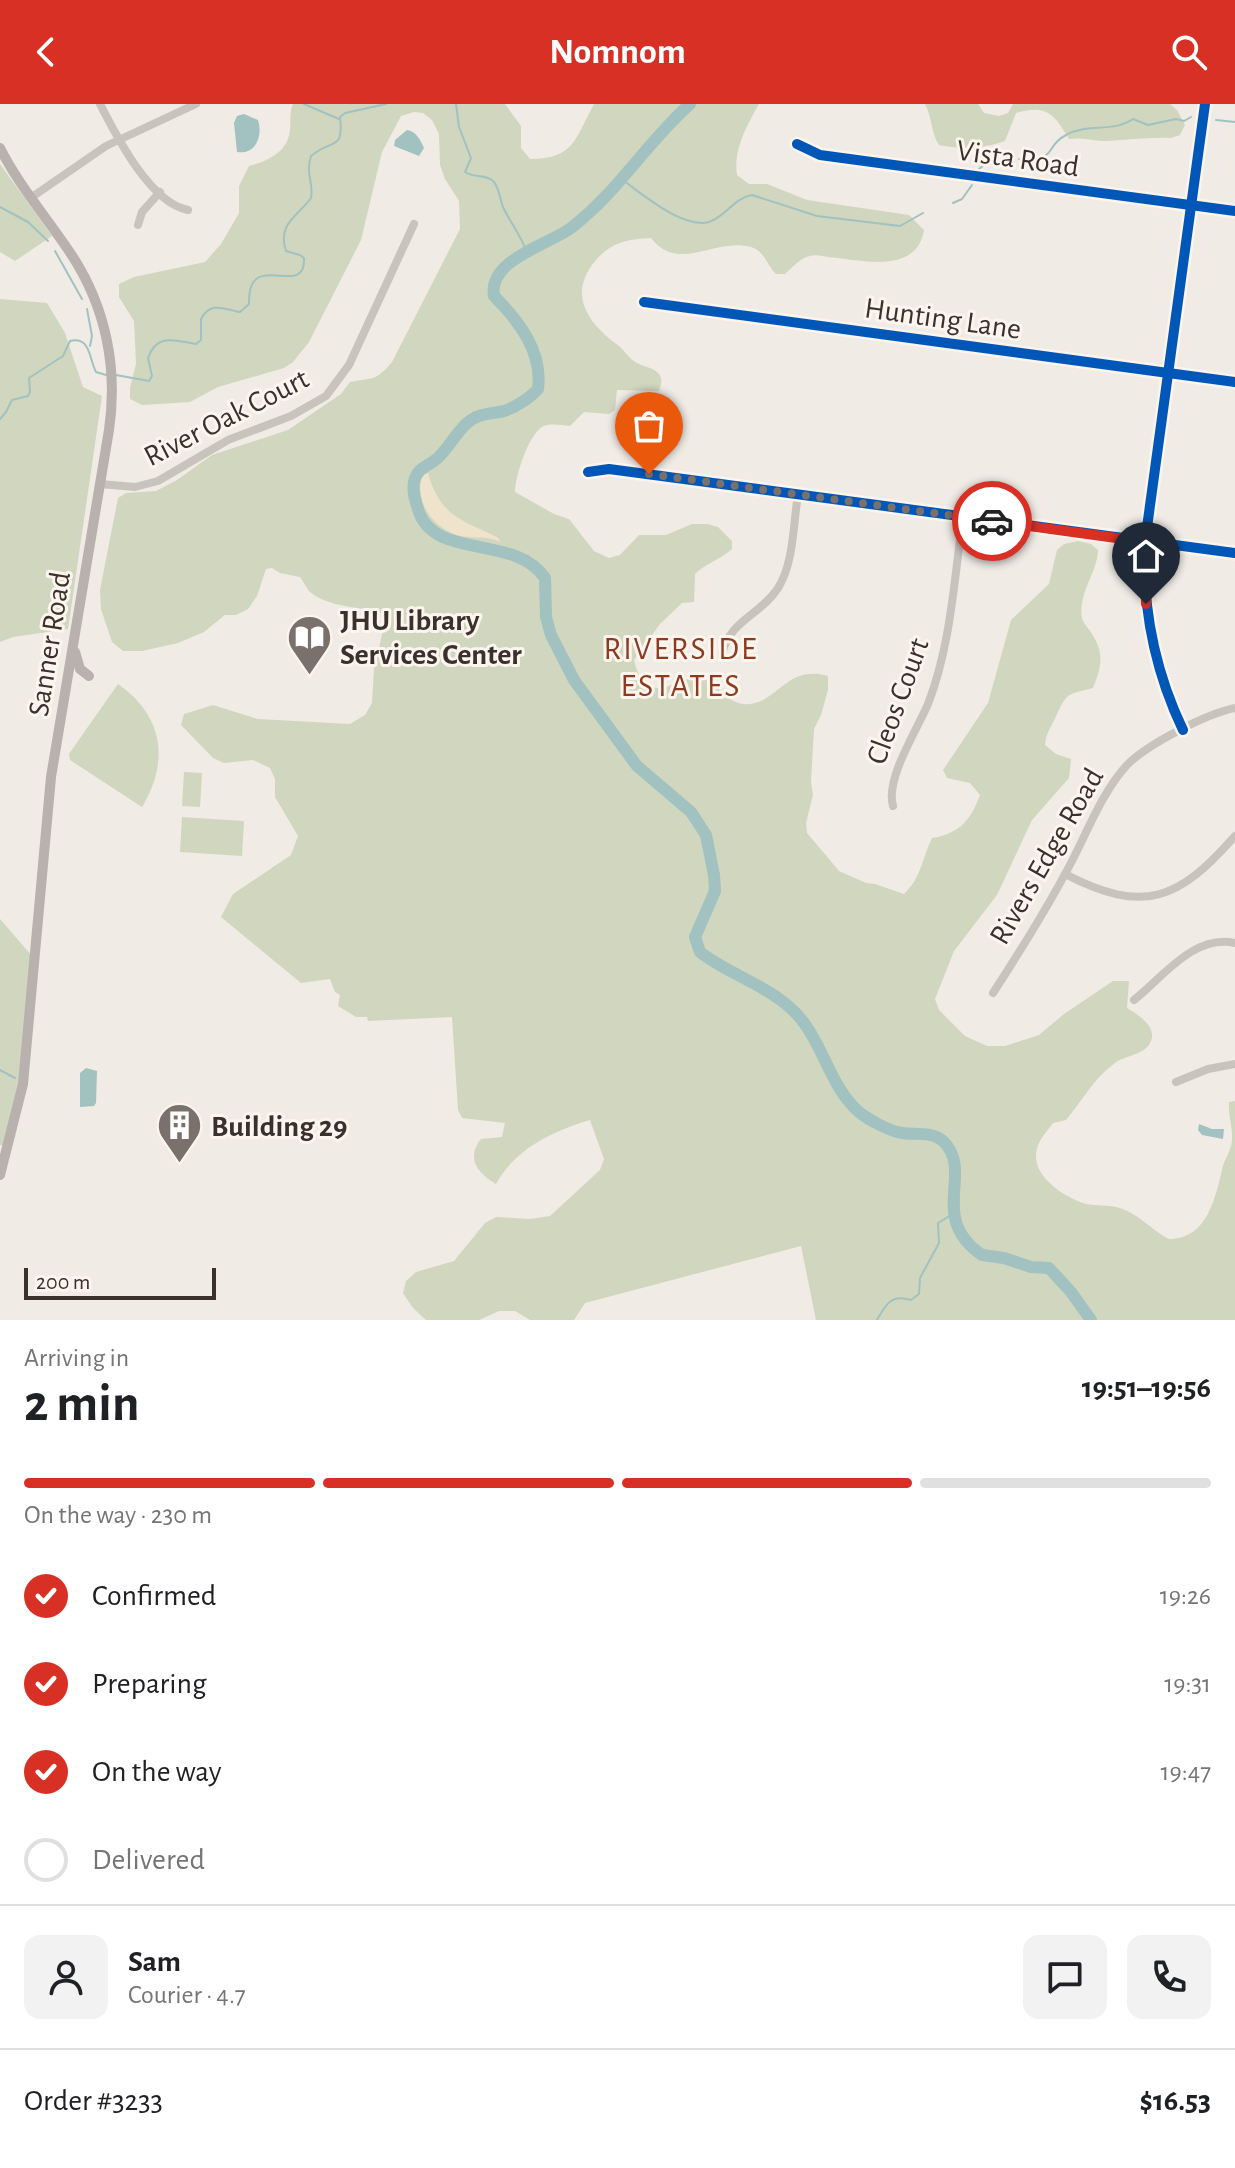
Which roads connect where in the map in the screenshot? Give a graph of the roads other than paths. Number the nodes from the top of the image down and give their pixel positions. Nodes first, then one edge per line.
1 (100, 104) edge
2 (196, 104) edge
3 (1205, 104) edge
4 (119, 139) junction
5 (797, 144) dead end
6 (0, 148) edge
7 (160, 192) junction
8 (32, 197) junction
9 (1191, 205) junction
10 (188, 210) dead end
11 (1235, 211) edge
12 (414, 224) dead end
13 (138, 225) dead end
14 (644, 302) dead end
15 (1168, 373) junction
16 (1235, 382) edge
17 (588, 472) dead end
18 (100, 484) junction
19 (798, 495) junction
20 (963, 517) junction
21 (1145, 542) junction
22 (1235, 553) edge
23 (74, 638) junction
24 (722, 655) dead end
25 (64, 702) junction
26 (1235, 708) edge
27 (1183, 730) junction
28 (893, 806) dead end
29 (1235, 836) edge
30 (1065, 874) junction
31 (1235, 943) edge
32 (993, 993) dead end
33 (1134, 1000) dead end
34 (1235, 1064) edge
35 (1176, 1082) dead end
36 (0, 1175) edge

1 - 4 street
2 - 4 street
3 - 9 street
4 - 7 street
4 - 8 street
5 - 9 street, Vista Road
6 - 8 main road, Sanner Road
7 - 10 street
7 - 13 street
8 - 18 main road, Sanner Road
9 - 11 street, Vista Road
9 - 15 street
12 - 18 street, River Oak Court
14 - 15 street, Hunting Lane
15 - 16 street, Hunting Lane
15 - 21 street
17 - 19 street
18 - 23 main road, Sanner Road
19 - 20 street
19 - 24 street
20 - 21 street
20 - 28 street, Cleos Court
21 - 22 street
21 - 27 street
23 - 25 main road, Sanner Road
23 - 25 main road
25 - 36 main road, Sanner Road
26 - 27 street, Rivers Edge Road
27 - 30 street, Rivers Edge Road
29 - 30 street
30 - 32 street, Rivers Edge Road
31 - 33 street
34 - 35 street

